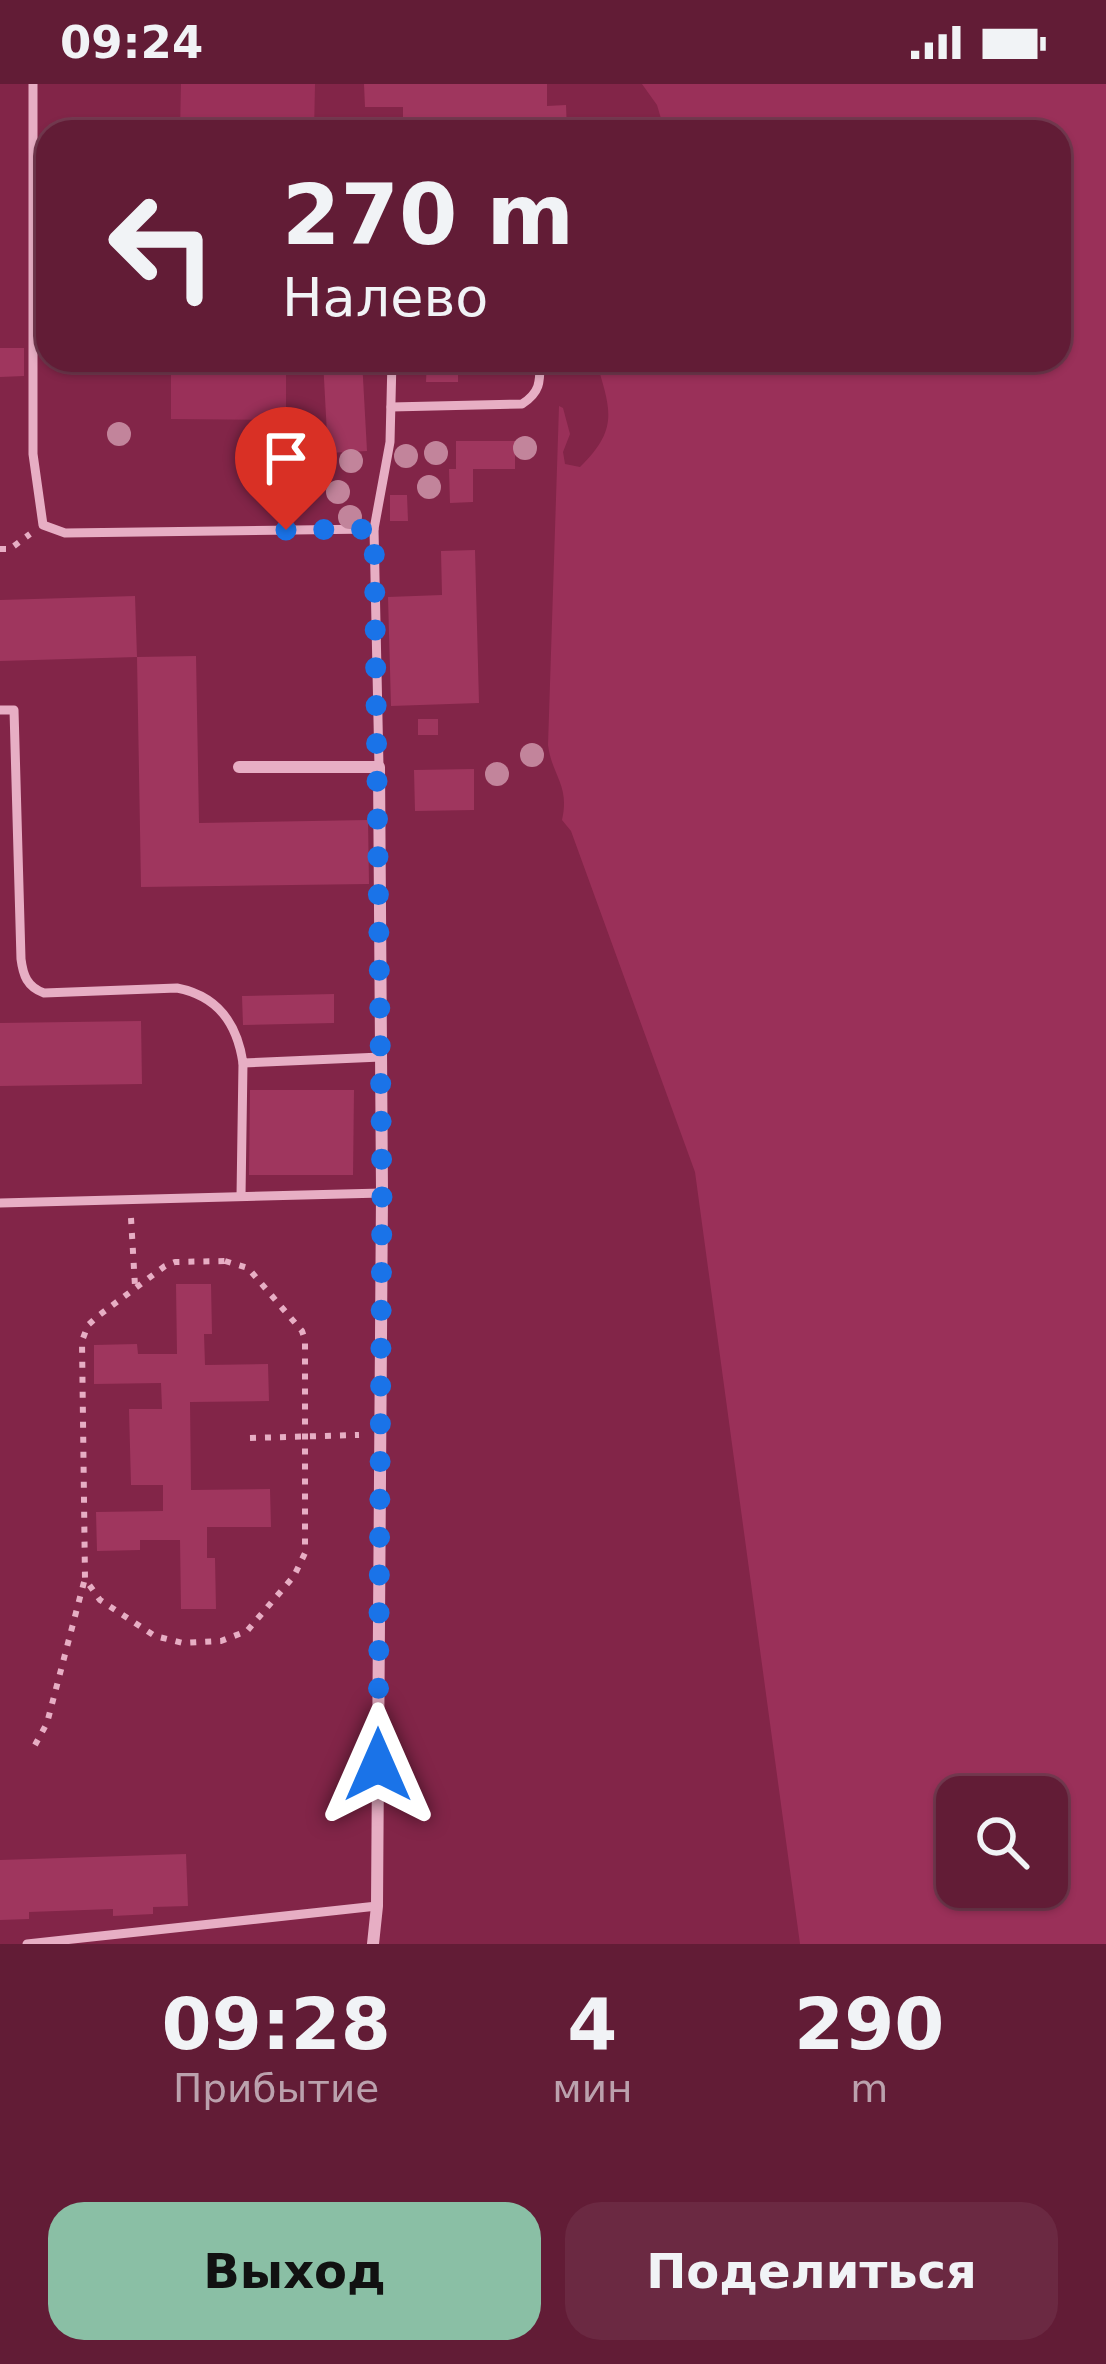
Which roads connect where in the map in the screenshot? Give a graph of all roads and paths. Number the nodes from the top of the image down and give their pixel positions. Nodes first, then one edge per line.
1 (33, 84) edge
2 (392, 372) edge
3 (540, 372) edge
4 (392, 407) junction
5 (43, 525) junction
6 (374, 529) junction
7 (0, 549) edge
8 (0, 710) edge
9 (239, 767) dead end
10 (379, 767) junction
11 (381, 1057) junction
12 (243, 1063) junction
13 (382, 1193) junction
14 (241, 1196) junction
15 (133, 1200) junction
16 (0, 1203) edge
17 (135, 1286) junction
18 (305, 1435) junction
19 (250, 1438) dead end
20 (380, 1438) junction
21 (85, 1579) junction
22 (35, 1745) dead end
23 (377, 1906) junction
24 (27, 1944) edge
25 (374, 1944) edge

1 - 5 lane
2 - 4 lane
3 - 4 lane
4 - 6 lane
5 - 6 lane
5 - 7 path
6 - 10 lane
8 - 12 lane
9 - 10 street
10 - 11 street
11 - 12 lane
11 - 13 street
12 - 14 lane
13 - 14 lane
13 - 20 street
14 - 15 lane
15 - 16 lane
15 - 17 path
17 - 18 path
17 - 21 path
18 - 19 path
18 - 20 path
18 - 21 path
20 - 23 street
21 - 22 path
23 - 24 lane
23 - 25 street

